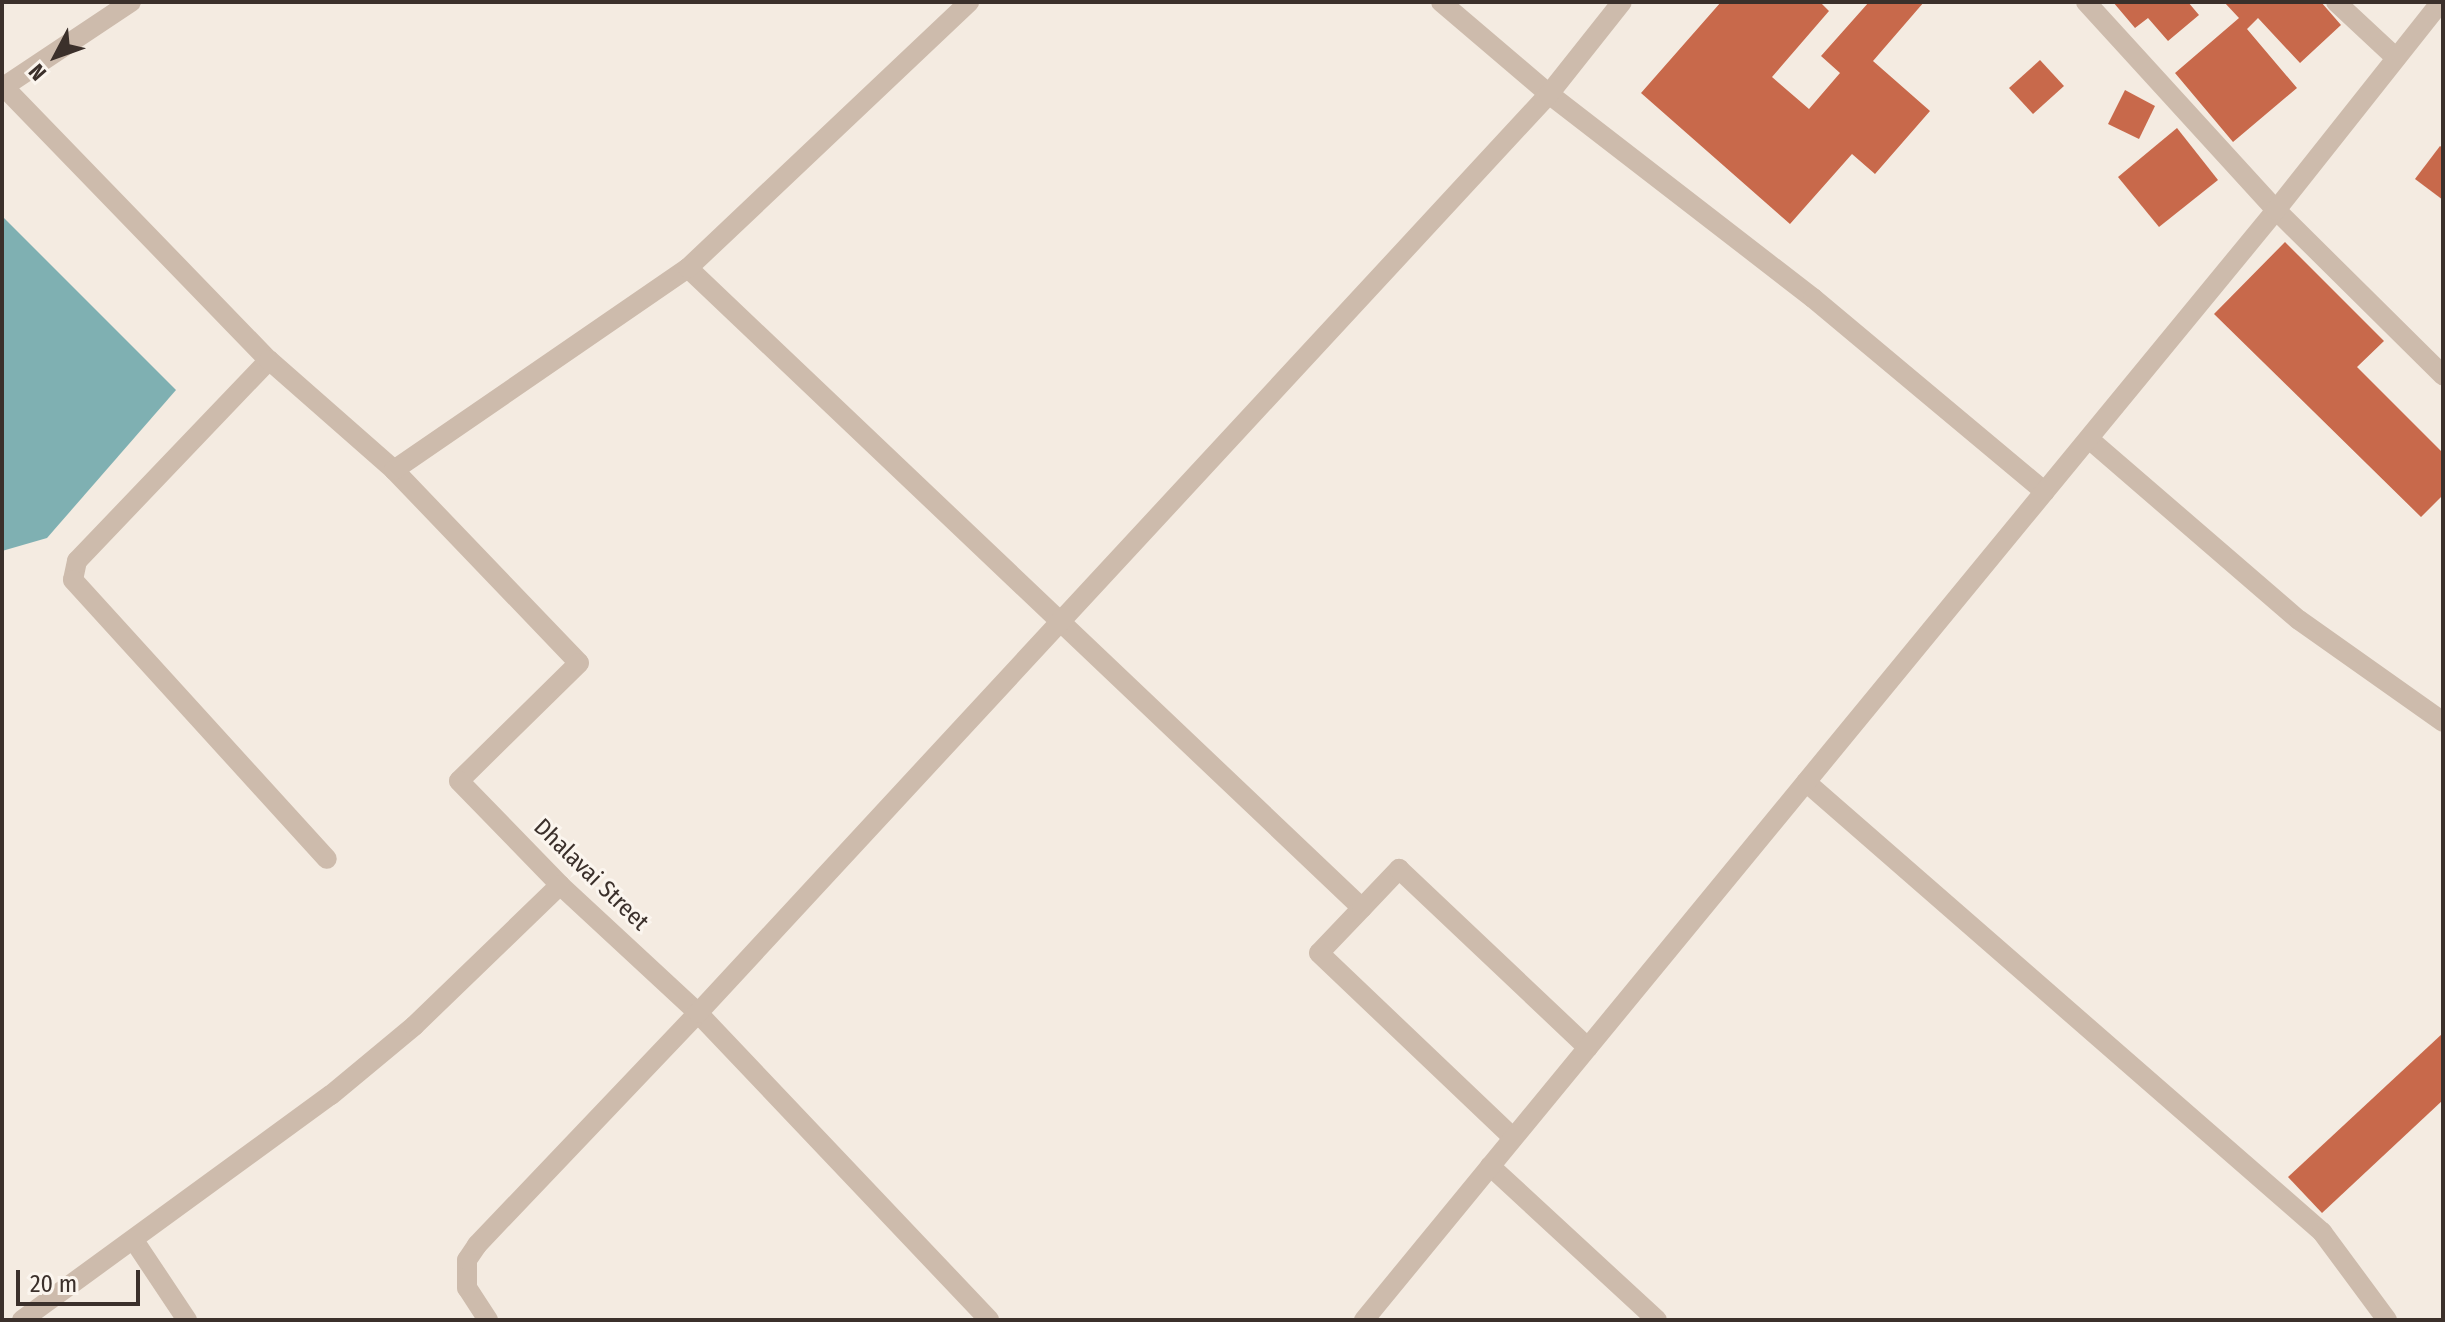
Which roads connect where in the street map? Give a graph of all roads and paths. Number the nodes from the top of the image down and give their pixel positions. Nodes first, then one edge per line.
1 (131, 2) edge
2 (1441, 2) edge
3 (1622, 2) edge
4 (2086, 2) edge
5 (2336, 2) edge
6 (962, 4) edge
7 (2437, 17) edge
8 (2396, 58) junction
9 (3, 87) edge
10 (1549, 94) junction
11 (2276, 210) junction
12 (688, 268) junction
13 (269, 360) junction
14 (2443, 375) edge
15 (2089, 439) junction
16 (394, 470) junction
17 (2045, 492) junction
18 (1057, 620) junction
19 (2443, 722) edge
20 (1806, 782) junction
21 (327, 859) dead end
22 (560, 885) junction
23 (1362, 908) junction
24 (698, 1013) junction
25 (1588, 1048) junction
26 (1513, 1138) junction
27 (1490, 1166) junction
28 (135, 1242) junction
29 (22, 1320) edge
30 (187, 1320) edge
31 (488, 1320) edge
32 (989, 1320) edge
33 (1364, 1320) edge
34 (1657, 1320) edge
35 (2387, 1320) edge

1 - 9 street
2 - 10 street
3 - 10 street
4 - 11 street
5 - 8 street
6 - 12 street
7 - 8 street
8 - 11 street
9 - 13 street
10 - 17 street
10 - 18 street
11 - 14 street
11 - 15 street
12 - 16 street
12 - 18 street
13 - 16 street
13 - 21 street
15 - 17 street
15 - 19 street
16 - 22 street, Dhalavai Street
17 - 20 street
18 - 23 street
18 - 24 street
20 - 25 street
20 - 35 street
22 - 24 street, Dhalavai Street
22 - 28 street
23 - 25 street
23 - 26 street
24 - 31 street
24 - 32 street, Dhalavai Street
25 - 26 street
26 - 27 street
27 - 33 street
27 - 34 street
28 - 29 street
28 - 30 street

